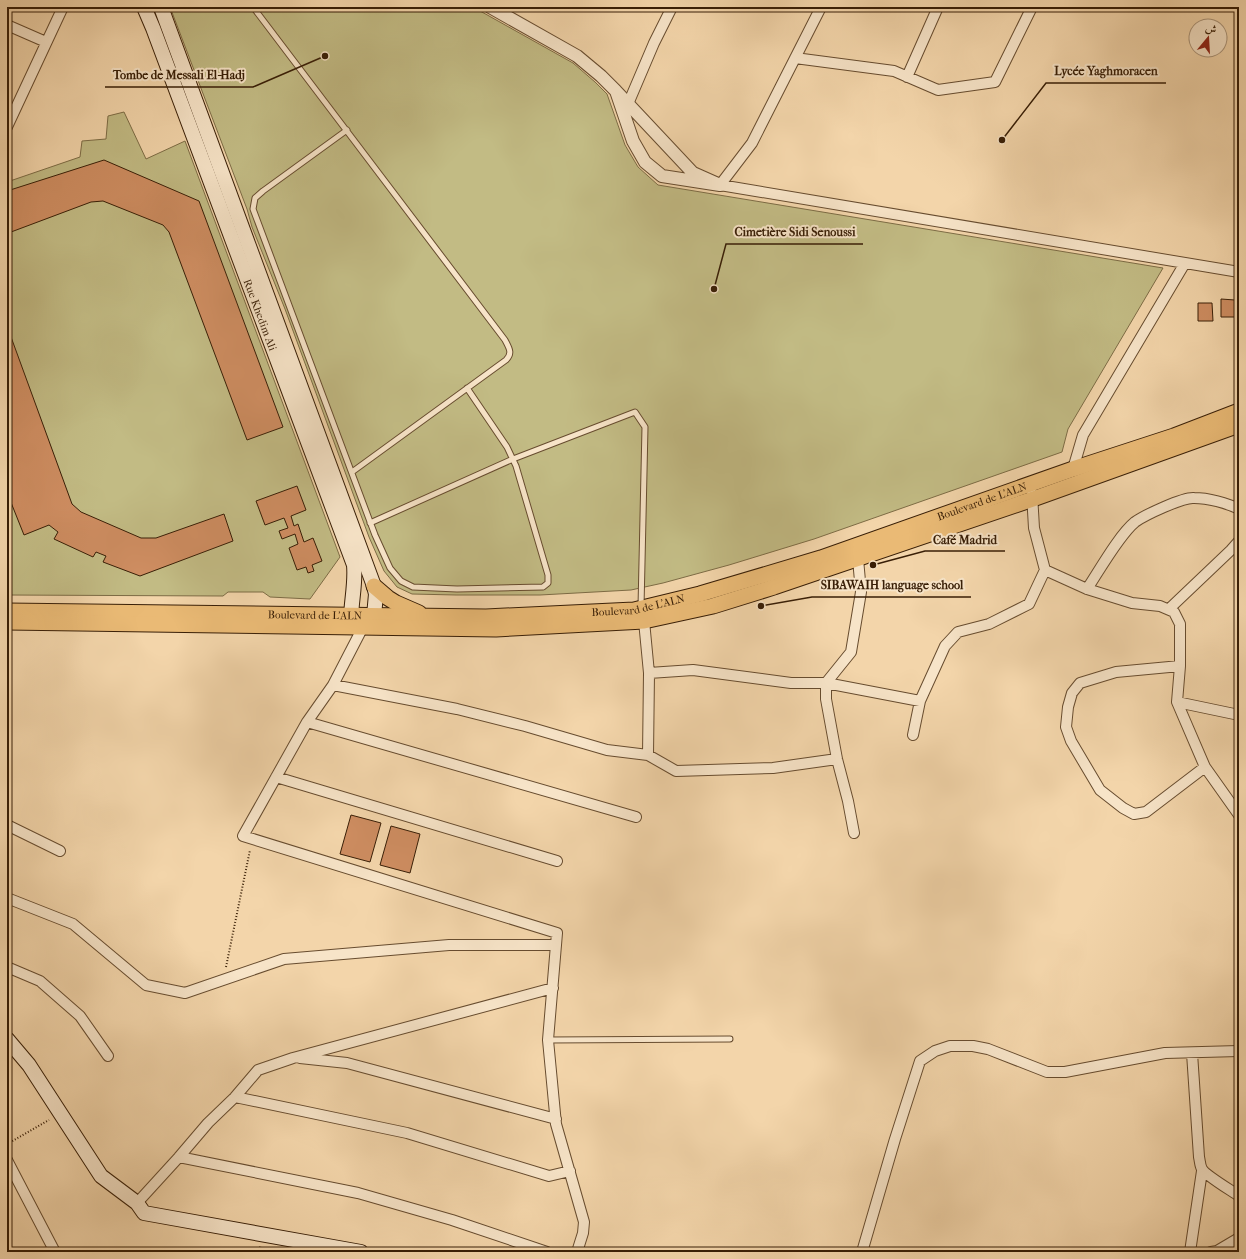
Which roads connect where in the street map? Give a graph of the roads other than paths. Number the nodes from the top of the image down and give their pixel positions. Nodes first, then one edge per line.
1 (63, 7) edge
2 (144, 7) edge
3 (161, 7) edge
4 (253, 7) edge
5 (490, 7) edge
6 (672, 7) edge
7 (938, 7) edge
8 (1032, 7) edge
9 (820, 9) dead end
10 (7, 25) edge
11 (46, 42) junction
12 (795, 58) junction
13 (907, 77) junction
14 (616, 91) junction
15 (628, 104) junction
16 (7, 127) edge
17 (347, 130) junction
18 (720, 185) junction
19 (1185, 263) junction
20 (1239, 272) edge
21 (467, 388) junction
22 (1239, 411) edge
23 (1239, 425) edge
24 (513, 459) junction
25 (1073, 469) junction
26 (352, 472) junction
27 (1031, 492) junction
28 (1239, 509) edge
29 (370, 523) junction
30 (1239, 541) edge
31 (856, 553) junction
32 (1045, 570) junction
33 (374, 586) junction
34 (1087, 589) junction
35 (1169, 609) junction
36 (7, 610) edge
37 (643, 615) junction
38 (429, 616) junction
39 (286, 620) junction
40 (7, 622) edge
41 (362, 622) junction
42 (1180, 666) junction
43 (649, 673) junction
44 (826, 683) junction
45 (333, 685) junction
46 (920, 701) junction
47 (1177, 702) junction
48 (1239, 715) edge
49 (308, 722) junction
50 (913, 735) dead end
51 (648, 754) junction
52 (836, 759) junction
53 (1205, 767) junction
54 (276, 777) junction
55 (1239, 815) edge
56 (636, 817) dead end
57 (7, 825) edge
58 (854, 833) dead end
59 (60, 852) dead end
60 (557, 861) dead end
61 (7, 898) edge
62 (556, 945) junction
63 (7, 967) edge
64 (553, 988) junction
65 (7, 1040) edge
66 (548, 1040) junction
67 (730, 1040) dead end
68 (1239, 1051) edge
69 (1192, 1053) junction
70 (108, 1056) dead end
71 (293, 1058) junction
72 (234, 1097) junction
73 (556, 1119) junction
74 (179, 1157) junction
75 (7, 1160) edge
76 (570, 1171) junction
77 (1202, 1171) junction
78 (1239, 1196) edge
79 (137, 1203) junction
80 (1239, 1238) edge
81 (1193, 1251) edge
82 (55, 1252) edge
83 (361, 1252) edge
84 (546, 1252) edge
85 (576, 1252) edge
86 (862, 1252) edge
87 (1211, 1252) edge

1 - 11 street
2 - 41 main road, Rue Khedim Ali
3 - 33 main road, Rue Khedim Ali
4 - 17 lane
5 - 14 street
6 - 15 street
7 - 13 street
8 - 13 street
9 - 12 street
10 - 11 street
11 - 16 street
12 - 13 street
12 - 18 street
14 - 15 street
14 - 18 street
15 - 18 street
17 - 21 lane
17 - 26 lane
18 - 19 street
19 - 20 street
19 - 25 street
21 - 24 lane
21 - 26 lane
22 - 25 main road, Boulevard de L'ALN
23 - 27 main road, Boulevard de L'ALN
24 - 29 lane
24 - 29 lane
24 - 37 lane
25 - 27 main road, Boulevard de L'ALN
26 - 29 lane
27 - 31 main road, Boulevard de L'ALN
27 - 32 street
28 - 34 street
30 - 35 street
31 - 37 main road, Boulevard de L'ALN
31 - 44 street
32 - 34 street
32 - 46 street
33 - 38 main road
33 - 41 main road, Rue Khedim Ali
34 - 35 street
35 - 42 street
36 - 39 main road, Boulevard de L'ALN
37 - 38 main road, Boulevard de L'ALN
37 - 41 main road, Boulevard de L'ALN
37 - 43 street
38 - 41 main road, Boulevard de L'ALN
39 - 40 main road, Boulevard de L'ALN
39 - 41 main road, Boulevard de L'ALN
41 - 45 street
42 - 47 street
42 - 53 street
43 - 44 street
43 - 51 street
44 - 46 street
44 - 52 street
45 - 49 street
45 - 51 street
46 - 50 street
47 - 48 street
47 - 53 street
49 - 54 street
49 - 56 street
51 - 52 street
52 - 58 street
53 - 55 street
54 - 60 street
54 - 62 street
57 - 59 street
61 - 62 street
62 - 64 street
63 - 70 street
64 - 66 street
64 - 71 street
65 - 79 main road
66 - 67 lane
66 - 73 street
68 - 69 street
69 - 77 street
69 - 86 street
71 - 72 street
71 - 73 street
72 - 74 street
72 - 76 street
73 - 76 street
74 - 79 street
74 - 84 street
75 - 82 street
76 - 85 street
77 - 78 street
77 - 81 street
79 - 83 main road
80 - 87 street

